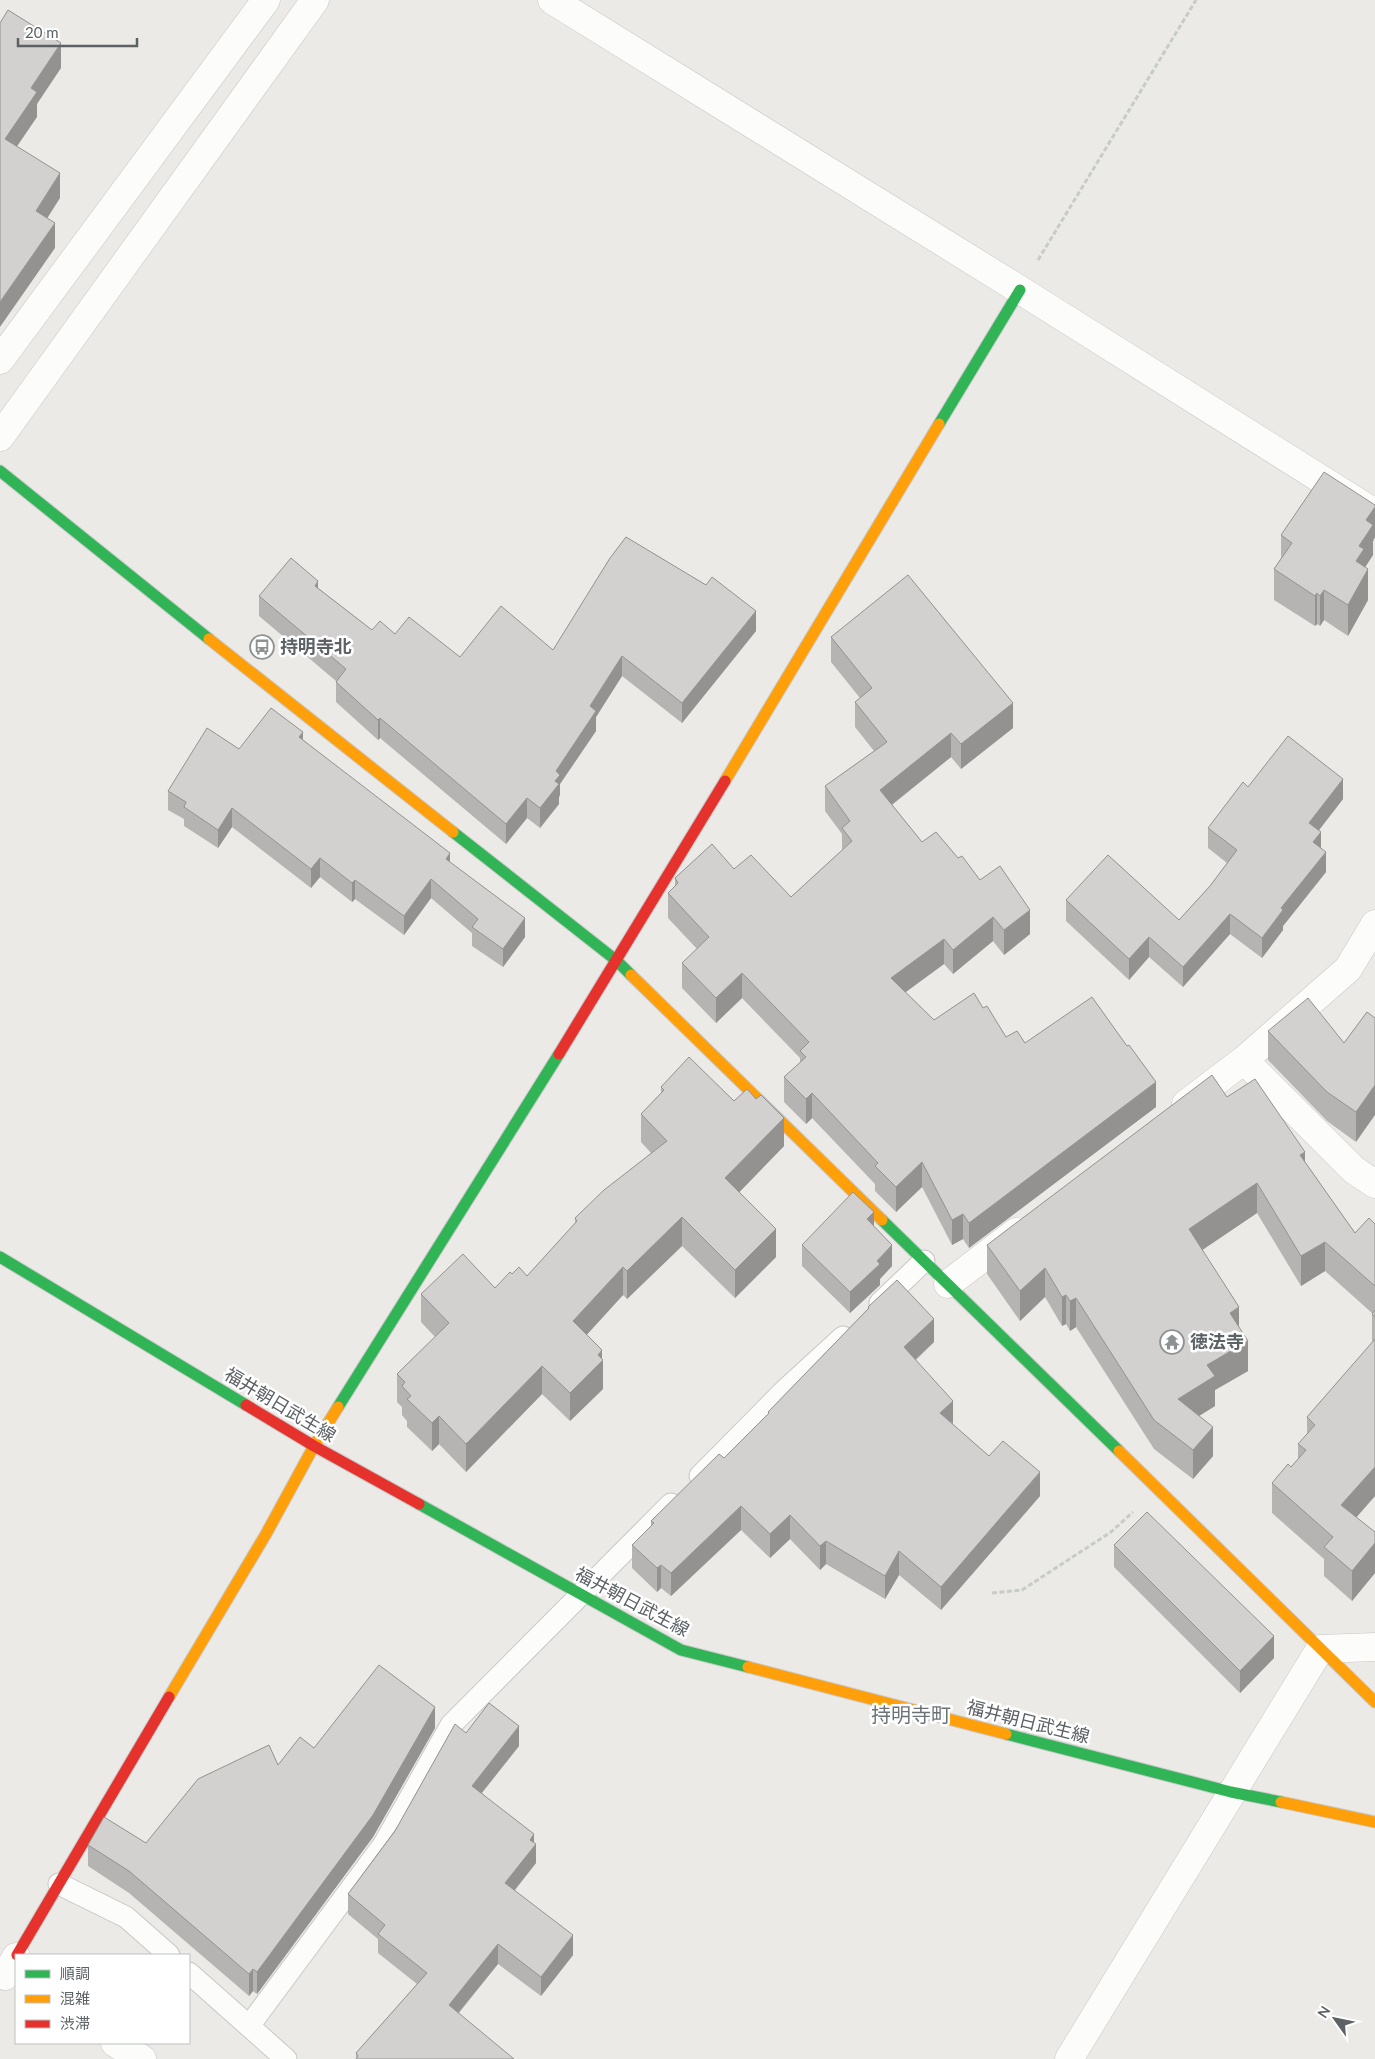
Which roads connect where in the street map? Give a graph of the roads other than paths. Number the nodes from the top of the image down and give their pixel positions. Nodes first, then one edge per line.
1 (266, 0) edge
2 (315, 0) edge
3 (552, 0) edge
4 (1020, 290) junction
5 (0, 360) edge
6 (0, 437) edge
7 (0, 471) edge
8 (1375, 513) edge
9 (1375, 924) edge
10 (617, 960) junction
11 (1244, 1060) junction
12 (1166, 1119) edge
13 (1375, 1184) edge
14 (1034, 1219) edge
15 (0, 1257) edge
16 (924, 1261) junction
17 (948, 1284) junction
18 (314, 1446) junction
19 (581, 1594) junction
20 (1375, 1647) edge
21 (1320, 1649) junction
22 (1375, 1702) edge
23 (1231, 1792) junction
24 (1375, 1822) edge
25 (60, 1884) junction
26 (20, 1954) edge
27 (168, 1954) edge
28 (190, 1974) edge
29 (249, 2026) junction
30 (117, 2044) edge
31 (142, 2059) edge
32 (286, 2059) edge
33 (1069, 2059) edge

1 - 5 street
2 - 6 street
3 - 4 street
4 - 8 street
4 - 10 street
7 - 10 street
9 - 11 street
10 - 16 street
10 - 18 street
11 - 12 street
11 - 13 street
14 - 17 street
15 - 18 street, 福井朝日武生線
16 - 17 street
16 - 19 lane
17 - 21 street
18 - 19 street, 福井朝日武生線
18 - 25 street
19 - 23 street, 福井朝日武生線
19 - 29 lane
20 - 21 street
21 - 22 street
21 - 23 street
23 - 24 street, 福井朝日武生線
23 - 33 street
25 - 26 street
25 - 27 lane
28 - 29 lane
29 - 32 lane
30 - 31 street

